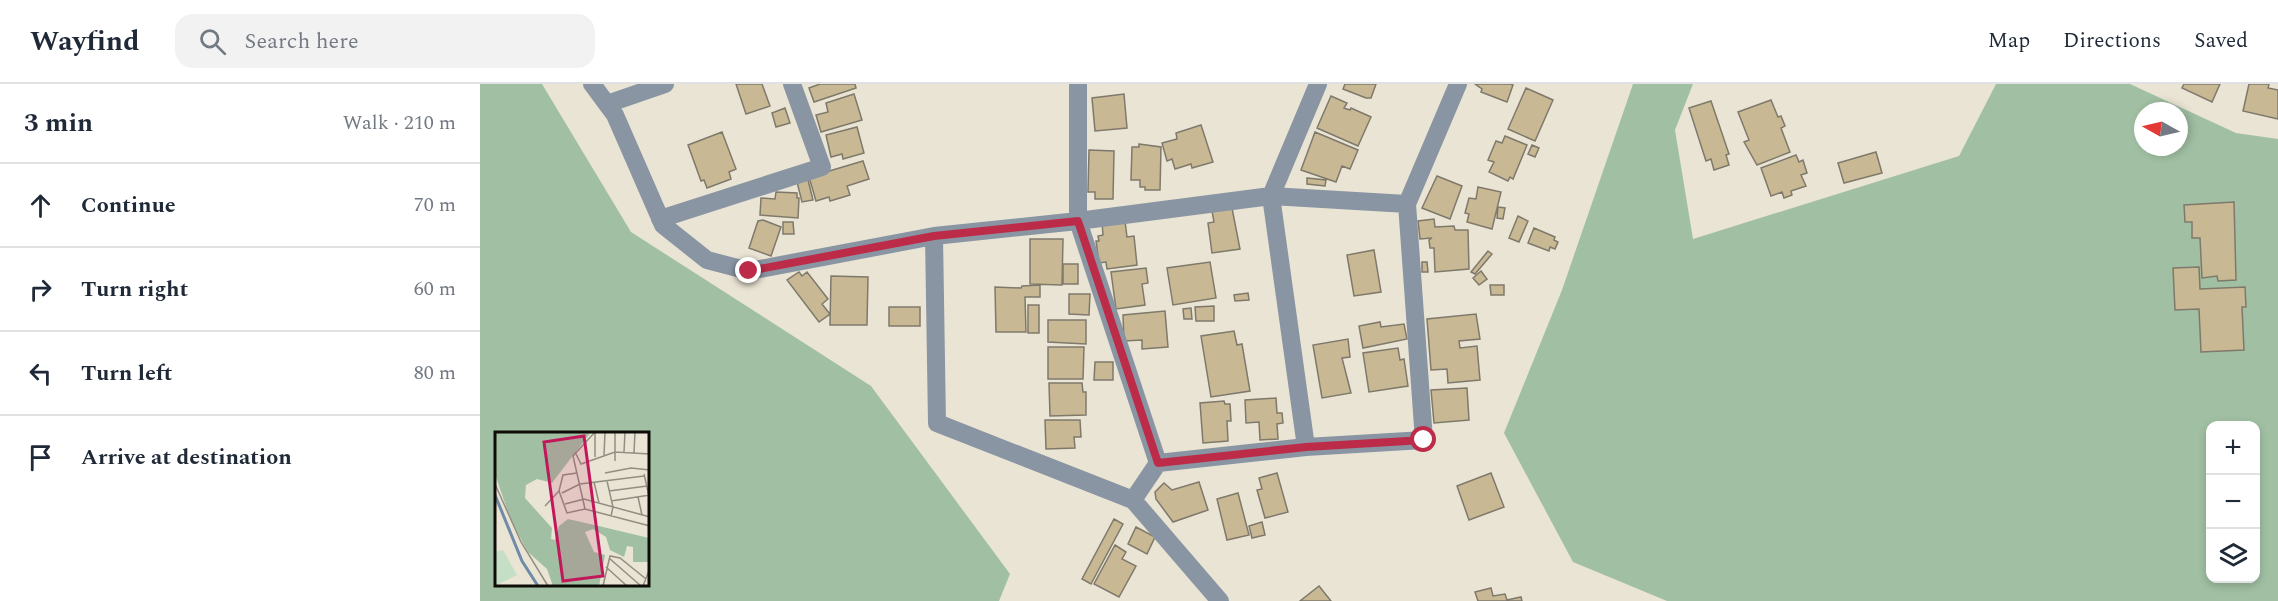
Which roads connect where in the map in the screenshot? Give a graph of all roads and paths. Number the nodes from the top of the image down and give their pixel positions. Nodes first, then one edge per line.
1 (592, 84) edge
2 (665, 84) edge
3 (792, 84) edge
4 (1078, 84) edge
5 (1318, 84) edge
6 (1458, 84) edge
7 (607, 104) junction
8 (1271, 196) junction
9 (1407, 204) junction
10 (660, 219) junction
11 (1078, 221) junction
12 (934, 236) junction
13 (1306, 447) junction
14 (1158, 463) junction
15 (1133, 500) junction
16 (1213, 598) edge

1 - 7 street
2 - 7 street
3 - 10 street
4 - 11 street
5 - 8 street
6 - 9 street
7 - 10 street
8 - 9 street
8 - 11 street
8 - 13 street
9 - 13 street
10 - 12 street
11 - 12 street
11 - 14 street
12 - 15 street
13 - 14 street
14 - 15 street
15 - 16 street

